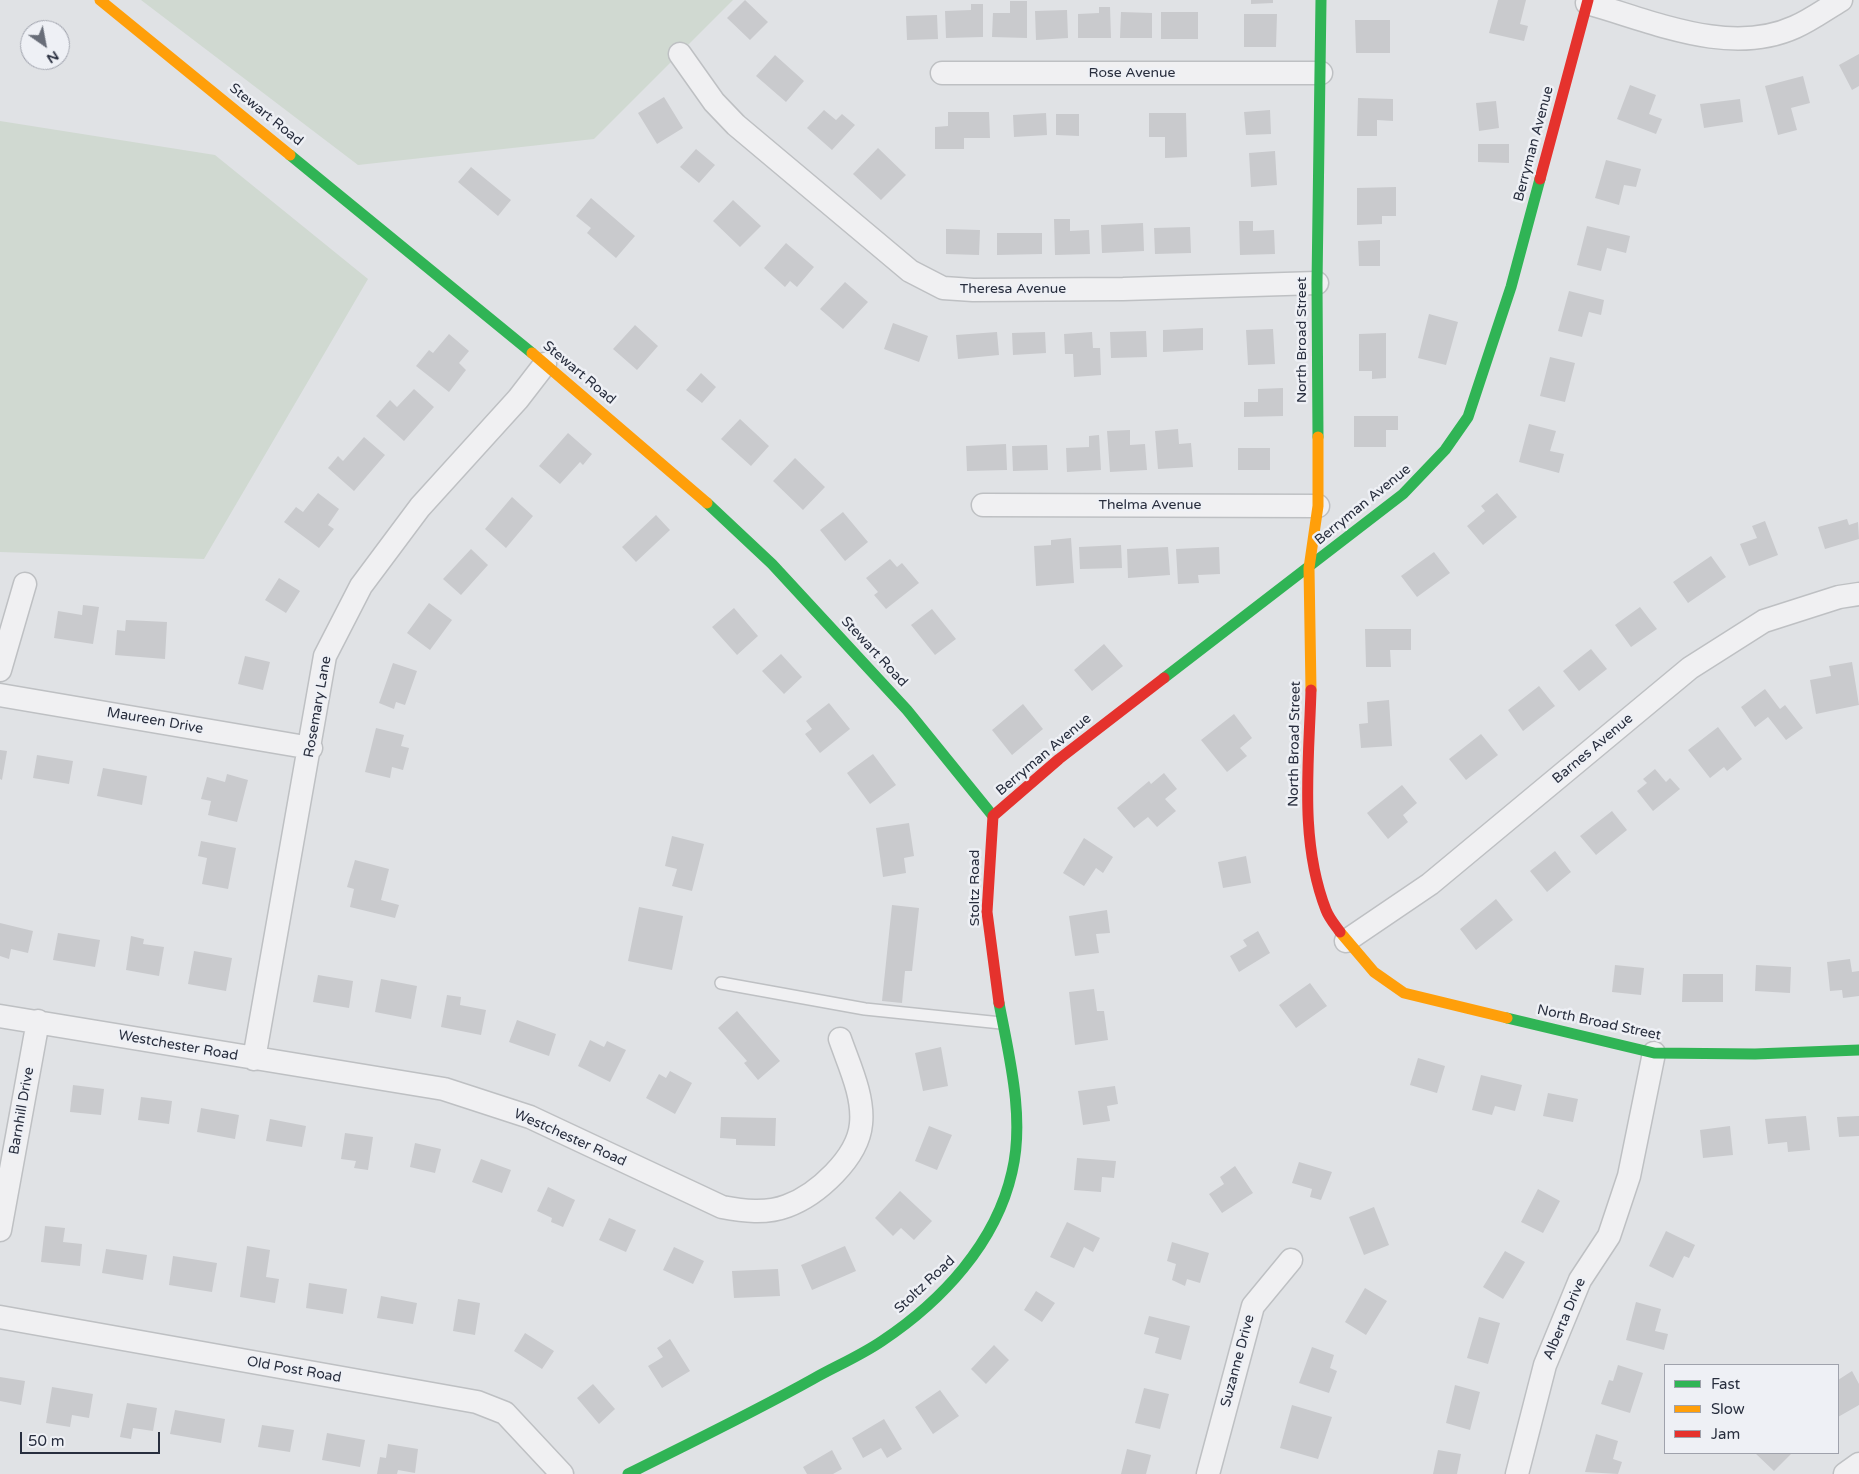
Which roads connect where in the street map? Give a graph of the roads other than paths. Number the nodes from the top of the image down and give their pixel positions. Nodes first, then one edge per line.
1 (100, 0) edge
2 (1321, 0) edge
3 (1841, 0) edge
4 (1588, 2) edge
5 (680, 54) dead end
6 (942, 73) dead end
7 (1322, 73) junction
8 (1317, 283) junction
9 (545, 364) junction
10 (983, 504) dead end
11 (1318, 506) junction
12 (1309, 568) junction
13 (25, 584) dead end
14 (1859, 594) edge
15 (0, 670) edge
16 (0, 694) edge
17 (311, 748) junction
18 (993, 816) junction
19 (1346, 941) junction
20 (722, 983) dead end
21 (0, 1016) edge
22 (38, 1021) junction
23 (1002, 1023) junction
24 (840, 1039) dead end
25 (1859, 1050) edge
26 (1654, 1052) junction
27 (254, 1059) junction
28 (0, 1230) edge
29 (1291, 1260) dead end
30 (0, 1318) edge
31 (1859, 1464) edge
32 (562, 1474) edge
33 (628, 1474) edge
34 (1208, 1474) edge
35 (1517, 1474) edge
36 (1845, 1474) edge

1 - 9 street, Stewart Road
2 - 7 street, North Broad Street
3 - 4 street
4 - 12 street, Berryman Avenue
5 - 8 street, Theresa Avenue
6 - 7 street, Rose Avenue
7 - 8 street, North Broad Street
8 - 11 street, North Broad Street
9 - 17 street, Rosemary Lane
9 - 18 street, Stewart Road
10 - 11 street, Thelma Avenue
11 - 12 street, North Broad Street
12 - 18 street, Berryman Avenue
12 - 19 street, North Broad Street
13 - 15 street
14 - 19 street, Barnes Avenue
16 - 17 street, Maureen Drive
17 - 27 street, Rosemary Lane
18 - 23 street, Stoltz Road
19 - 26 street, North Broad Street
20 - 23 lane
21 - 22 street, Westchester Road
22 - 27 street, Westchester Road
22 - 28 street, Barnhill Drive
23 - 33 street, Stoltz Road
24 - 27 street, Westchester Road
25 - 26 street, North Broad Street
26 - 35 street, Alberta Drive
29 - 34 street, Suzanne Drive
30 - 32 street, Old Post Road
31 - 36 street

